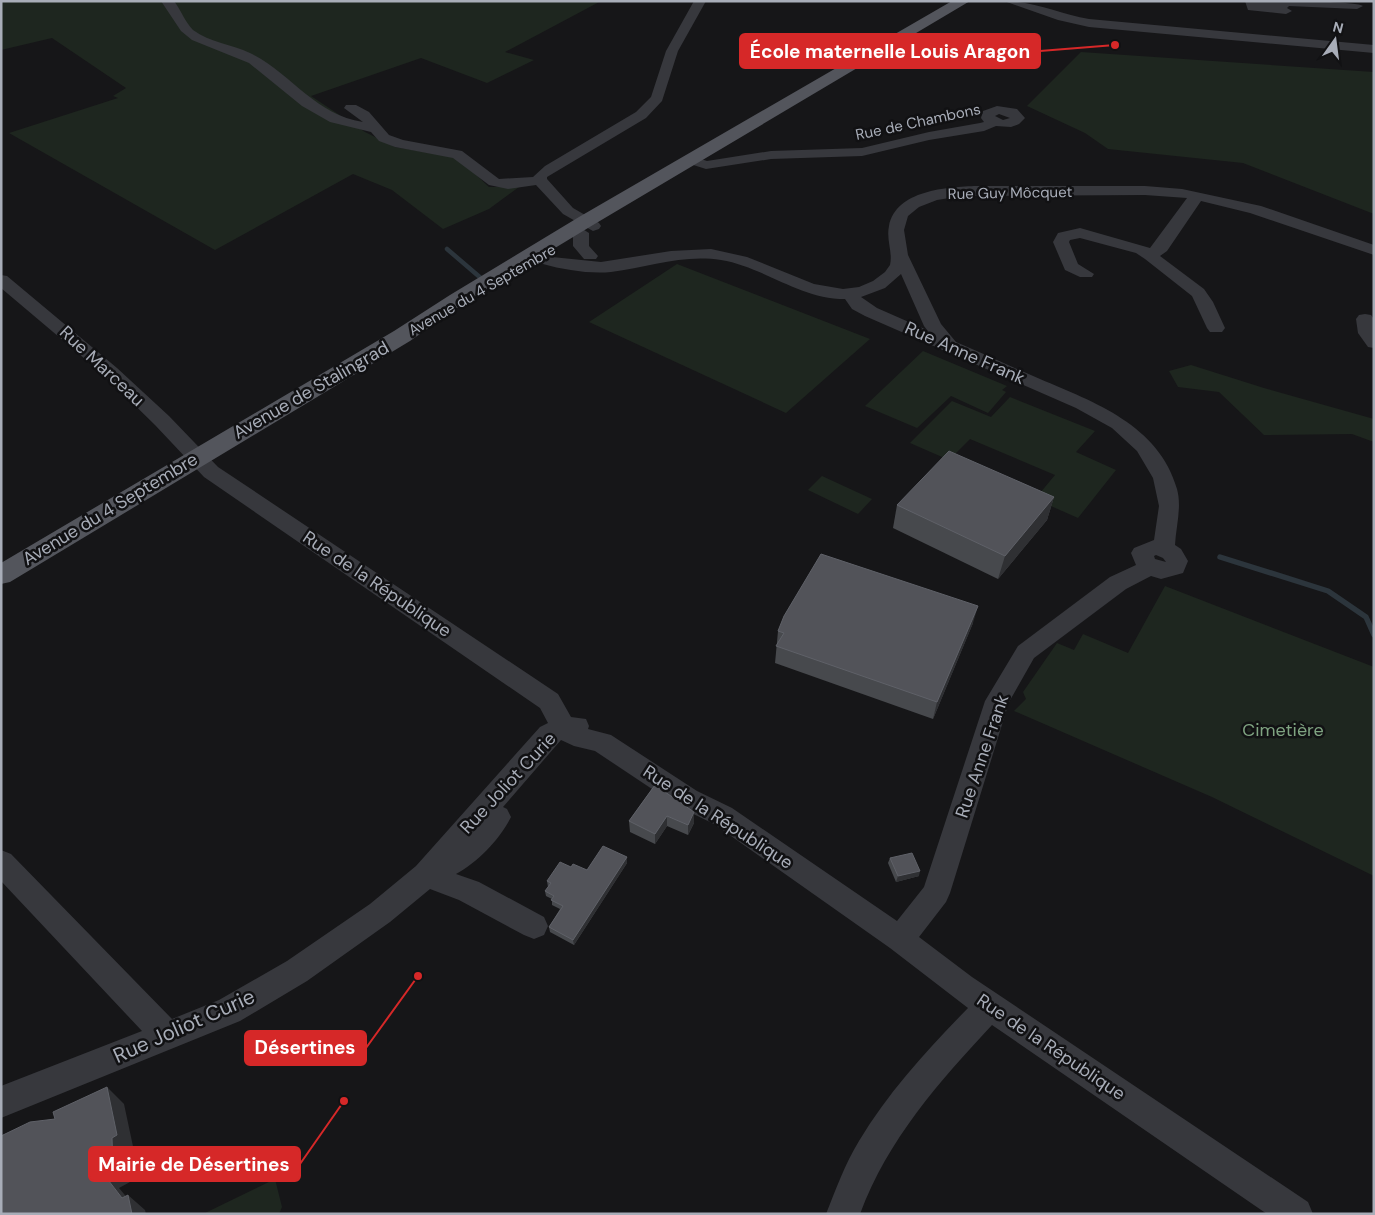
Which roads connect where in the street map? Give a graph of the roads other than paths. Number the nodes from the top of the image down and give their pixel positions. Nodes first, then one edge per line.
1 (167, 1) edge
2 (700, 1) edge
3 (963, 1) edge
4 (1010, 1) edge
5 (1358, 6) dead end
6 (1286, 11) edge
7 (1298, 43) junction
8 (1374, 49) edge
9 (351, 108) dead end
10 (994, 122) dead end
11 (374, 128) junction
12 (695, 161) junction
13 (539, 180) junction
14 (1195, 195) junction
15 (587, 227) junction
16 (1374, 250) edge
17 (544, 252) junction
18 (590, 256) junction
19 (900, 256) junction
20 (1151, 256) junction
21 (628, 263) junction
22 (1086, 274) dead end
23 (1, 280) edge
24 (849, 293) junction
25 (1365, 320) dead end
26 (1216, 328) dead end
27 (402, 336) joint
28 (950, 346) junction
29 (1370, 348) edge
30 (219, 444) joint
31 (197, 457) junction
32 (1, 575) edge
33 (568, 732) junction
34 (602, 742) joint
35 (1, 862) edge
36 (426, 874) junction
37 (534, 926) dead end
38 (900, 939) junction
39 (990, 1006) junction
40 (168, 1036) junction
41 (1, 1102) edge
42 (843, 1214) edge
43 (1296, 1214) edge

1 - 11 street
2 - 13 street
3 - 12 main road, Avenue du 4 Septembre
4 - 7 street
5 - 6 street
6 - 7 street
7 - 8 street
9 - 11 street
10 - 12 street, Rue de Chambons
11 - 13 street
12 - 15 main road, Avenue du 4 Septembre
13 - 15 street
14 - 16 street, Rue Guy Môcquet
14 - 19 street, Rue Guy Môcquet
14 - 20 street
15 - 17 main road, Avenue du 4 Septembre
15 - 18 street
17 - 18 street
17 - 21 street
17 - 27 main road, Avenue du 4 Septembre
18 - 21 street
19 - 24 street
19 - 28 street, Rue Guy Môcquet
20 - 22 street
20 - 26 street
21 - 24 street
23 - 31 street, Rue Marceau
24 - 28 street, Rue Anne Frank
25 - 29 street
27 - 30 main road, Avenue de Stalingrad
28 - 38 street, Rue Anne Frank
30 - 31 main road, Avenue du 4 Septembre
31 - 32 main road, Avenue du 4 Septembre
31 - 33 street, Rue de la République
33 - 34 street, Rue Joliot Curie
33 - 36 street, Rue Joliot Curie
34 - 38 street, Rue de la République
35 - 40 street
36 - 37 street
36 - 40 street, Rue Joliot Curie
38 - 39 street, Rue de la République
39 - 42 street
39 - 43 street, Rue de la République
40 - 41 street, Rue Joliot Curie

